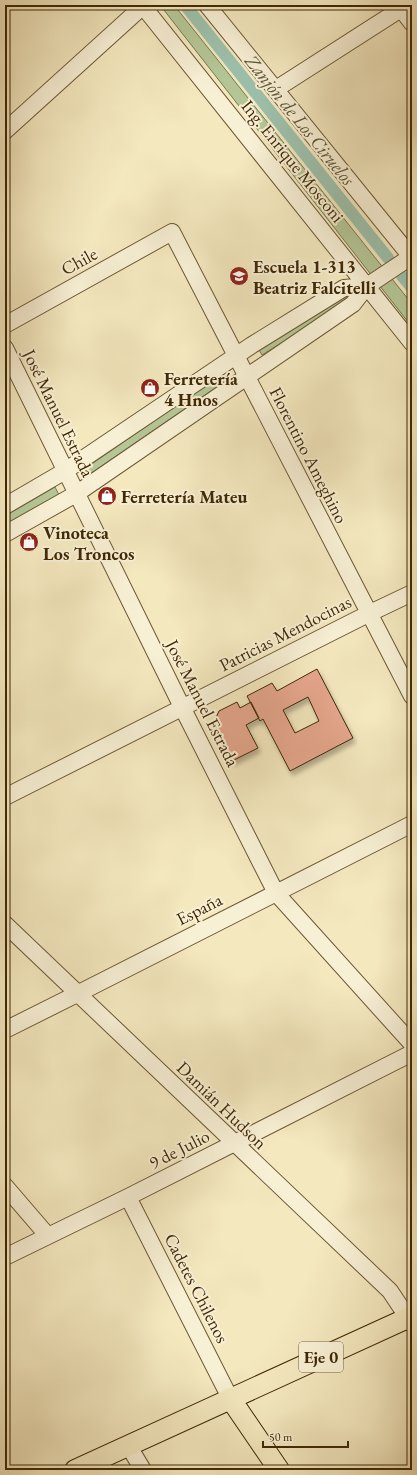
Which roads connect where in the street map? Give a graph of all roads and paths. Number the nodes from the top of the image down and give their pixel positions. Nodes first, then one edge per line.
1 (142, 5) edge
2 (207, 5) edge
3 (402, 6) edge
4 (412, 23) edge
5 (276, 90) junction
6 (5, 132) edge
7 (172, 232) joint
8 (412, 257) edge
9 (367, 286) junction
10 (5, 325) edge
11 (412, 343) edge
12 (5, 348) edge
13 (236, 355) junction
14 (246, 376) junction
15 (65, 471) junction
16 (76, 494) junction
17 (5, 506) edge
18 (5, 534) edge
19 (412, 593) edge
20 (368, 614) junction
21 (412, 696) edge
22 (182, 707) junction
23 (5, 797) edge
24 (412, 824) edge
25 (276, 893) junction
26 (5, 924) edge
27 (77, 994) junction
28 (5, 1030) edge
29 (412, 1044) edge
30 (412, 1053) edge
31 (234, 1144) junction
32 (5, 1186) edge
33 (128, 1197) junction
34 (48, 1236) junction
35 (5, 1257) edge
36 (411, 1319) edge
37 (230, 1398) junction
38 (128, 1445) junction
39 (75, 1470) edge
40 (143, 1470) edge
41 (279, 1470) edge

1 - 6 street
1 - 9 street, Ing. Enrique Mosconi
2 - 5 street
3 - 4 street
3 - 5 street
5 - 8 street
7 - 10 street, Chile
7 - 13 street, Florentino Ameghino
8 - 9 street
9 - 11 street, Ing. Enrique Mosconi
9 - 13 street
9 - 14 street
12 - 15 street, José Manuel Estrada
13 - 14 street, Florentino Ameghino
13 - 15 street
14 - 16 street
14 - 20 street, Florentino Ameghino
15 - 16 street, José Manuel Estrada
15 - 17 street
16 - 18 street
16 - 22 street, José Manuel Estrada
19 - 20 street, Patricias Mendocinas
20 - 21 street, Florentino Ameghino
20 - 22 street, Patricias Mendocinas
22 - 23 street, Patricias Mendocinas
22 - 25 street, José Manuel Estrada
24 - 25 street, España
25 - 27 street, España
25 - 29 street, José Manuel Estrada
26 - 27 street, Damián Hudson
27 - 28 street, España
27 - 31 street, Damián Hudson
30 - 31 street, 9 de Julio
31 - 33 street, 9 de Julio
31 - 36 street, Damián Hudson
32 - 34 street
33 - 34 street, 9 de Julio
33 - 37 street, Cadetes Chilenos
34 - 35 street, 9 de Julio
36 - 37 main road, Eje 0
37 - 38 main road, Eje 0
37 - 41 main road
38 - 39 main road, Eje 0
38 - 40 street

